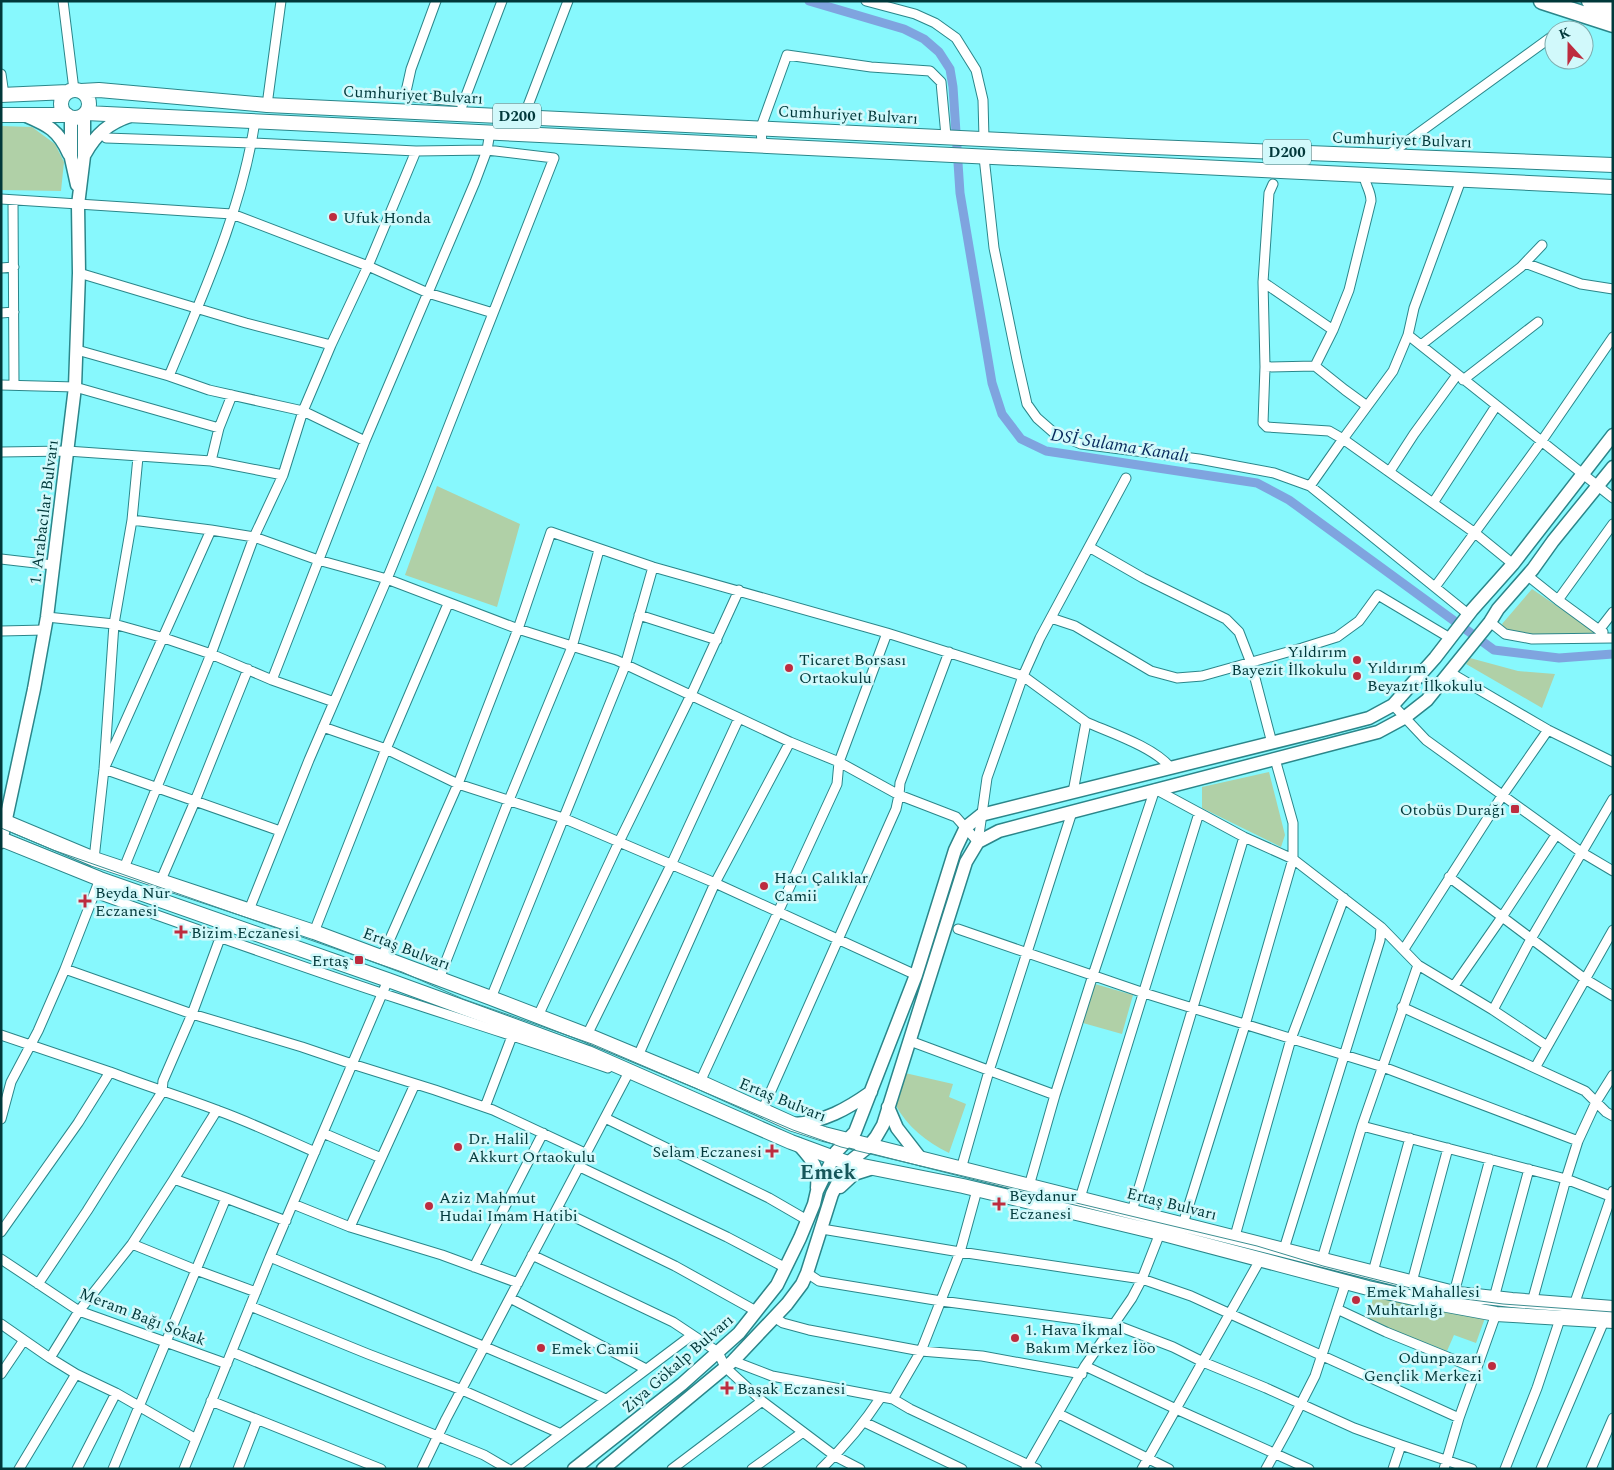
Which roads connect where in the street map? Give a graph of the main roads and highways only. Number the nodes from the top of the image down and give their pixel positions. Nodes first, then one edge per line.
1 (1542, 1) edge
2 (1590, 1) edge
3 (1613, 9) edge
4 (1613, 24) edge
5 (74, 91) junction
6 (3, 95) edge
7 (1, 115) edge
8 (24, 115) junction
9 (494, 115) junction
10 (77, 116) junction
11 (130, 116) junction
12 (490, 132) junction
13 (1128, 146) junction
14 (78, 157) junction
15 (1127, 164) junction
16 (1613, 164) edge
17 (1613, 186) edge
18 (1613, 436) edge
19 (1613, 467) edge
20 (3, 832) edge
21 (871, 1092) junction
22 (888, 1107) junction
23 (792, 1124) junction
24 (848, 1140) junction
25 (798, 1144) junction
26 (868, 1146) junction
27 (833, 1158) junction
28 (922, 1159) junction
29 (848, 1163) junction
30 (874, 1168) junction
31 (817, 1191) junction
32 (832, 1194) junction
33 (1613, 1308) edge
34 (1608, 1321) edge
35 (608, 1467) edge
36 (574, 1469) edge

1 - 4 highway
2 - 3 highway
5 - 6 main road, Cumhuriyet Bulvarı
5 - 9 main road, Cumhuriyet Bulvarı / D200
5 - 10 main road
5 - 10 main road
7 - 8 main road, Cumhuriyet Bulvarı
8 - 10 main road, Cumhuriyet Bulvarı
8 - 14 main road
9 - 12 main road
9 - 13 main road, Cumhuriyet Bulvarı / D200
10 - 11 main road, Cumhuriyet Bulvarı
10 - 14 main road, 1. Arabacılar Bulvarı
11 - 12 main road, Cumhuriyet Bulvarı
11 - 14 main road
12 - 15 main road, Cumhuriyet Bulvarı
13 - 15 main road
13 - 16 main road, Cumhuriyet Bulvarı / D200
14 - 20 main road, 1. Arabacılar Bulvarı
15 - 17 main road, Cumhuriyet Bulvarı
18 - 21 main road, Ziya Gökalp Bulvarı
19 - 22 main road
20 - 23 main road, Ertaş Bulvarı
20 - 25 main road, Ertaş Bulvarı
21 - 23 main road
21 - 24 main road, Ziya Gökalp Bulvarı
22 - 26 main road
22 - 28 main road
23 - 24 main road, Ertaş Bulvarı
24 - 26 main road, Ertaş Bulvarı
24 - 27 main road, Ziya Gökalp Bulvarı
25 - 27 main road, Ertaş Bulvarı
25 - 31 main road
26 - 28 main road, Ertaş Bulvarı
26 - 29 main road
27 - 29 main road, Ertaş Bulvarı
27 - 31 main road, Ziya Gökalp Bulvarı
28 - 33 main road, Ertaş Bulvarı
29 - 30 main road, Ertaş Bulvarı
29 - 32 main road, Ziya Gökalp Bulvarı
30 - 32 main road
30 - 34 main road, Ertaş Bulvarı
31 - 36 main road, Ziya Gökalp Bulvarı
32 - 35 main road, Ziya Gökalp Bulvarı

